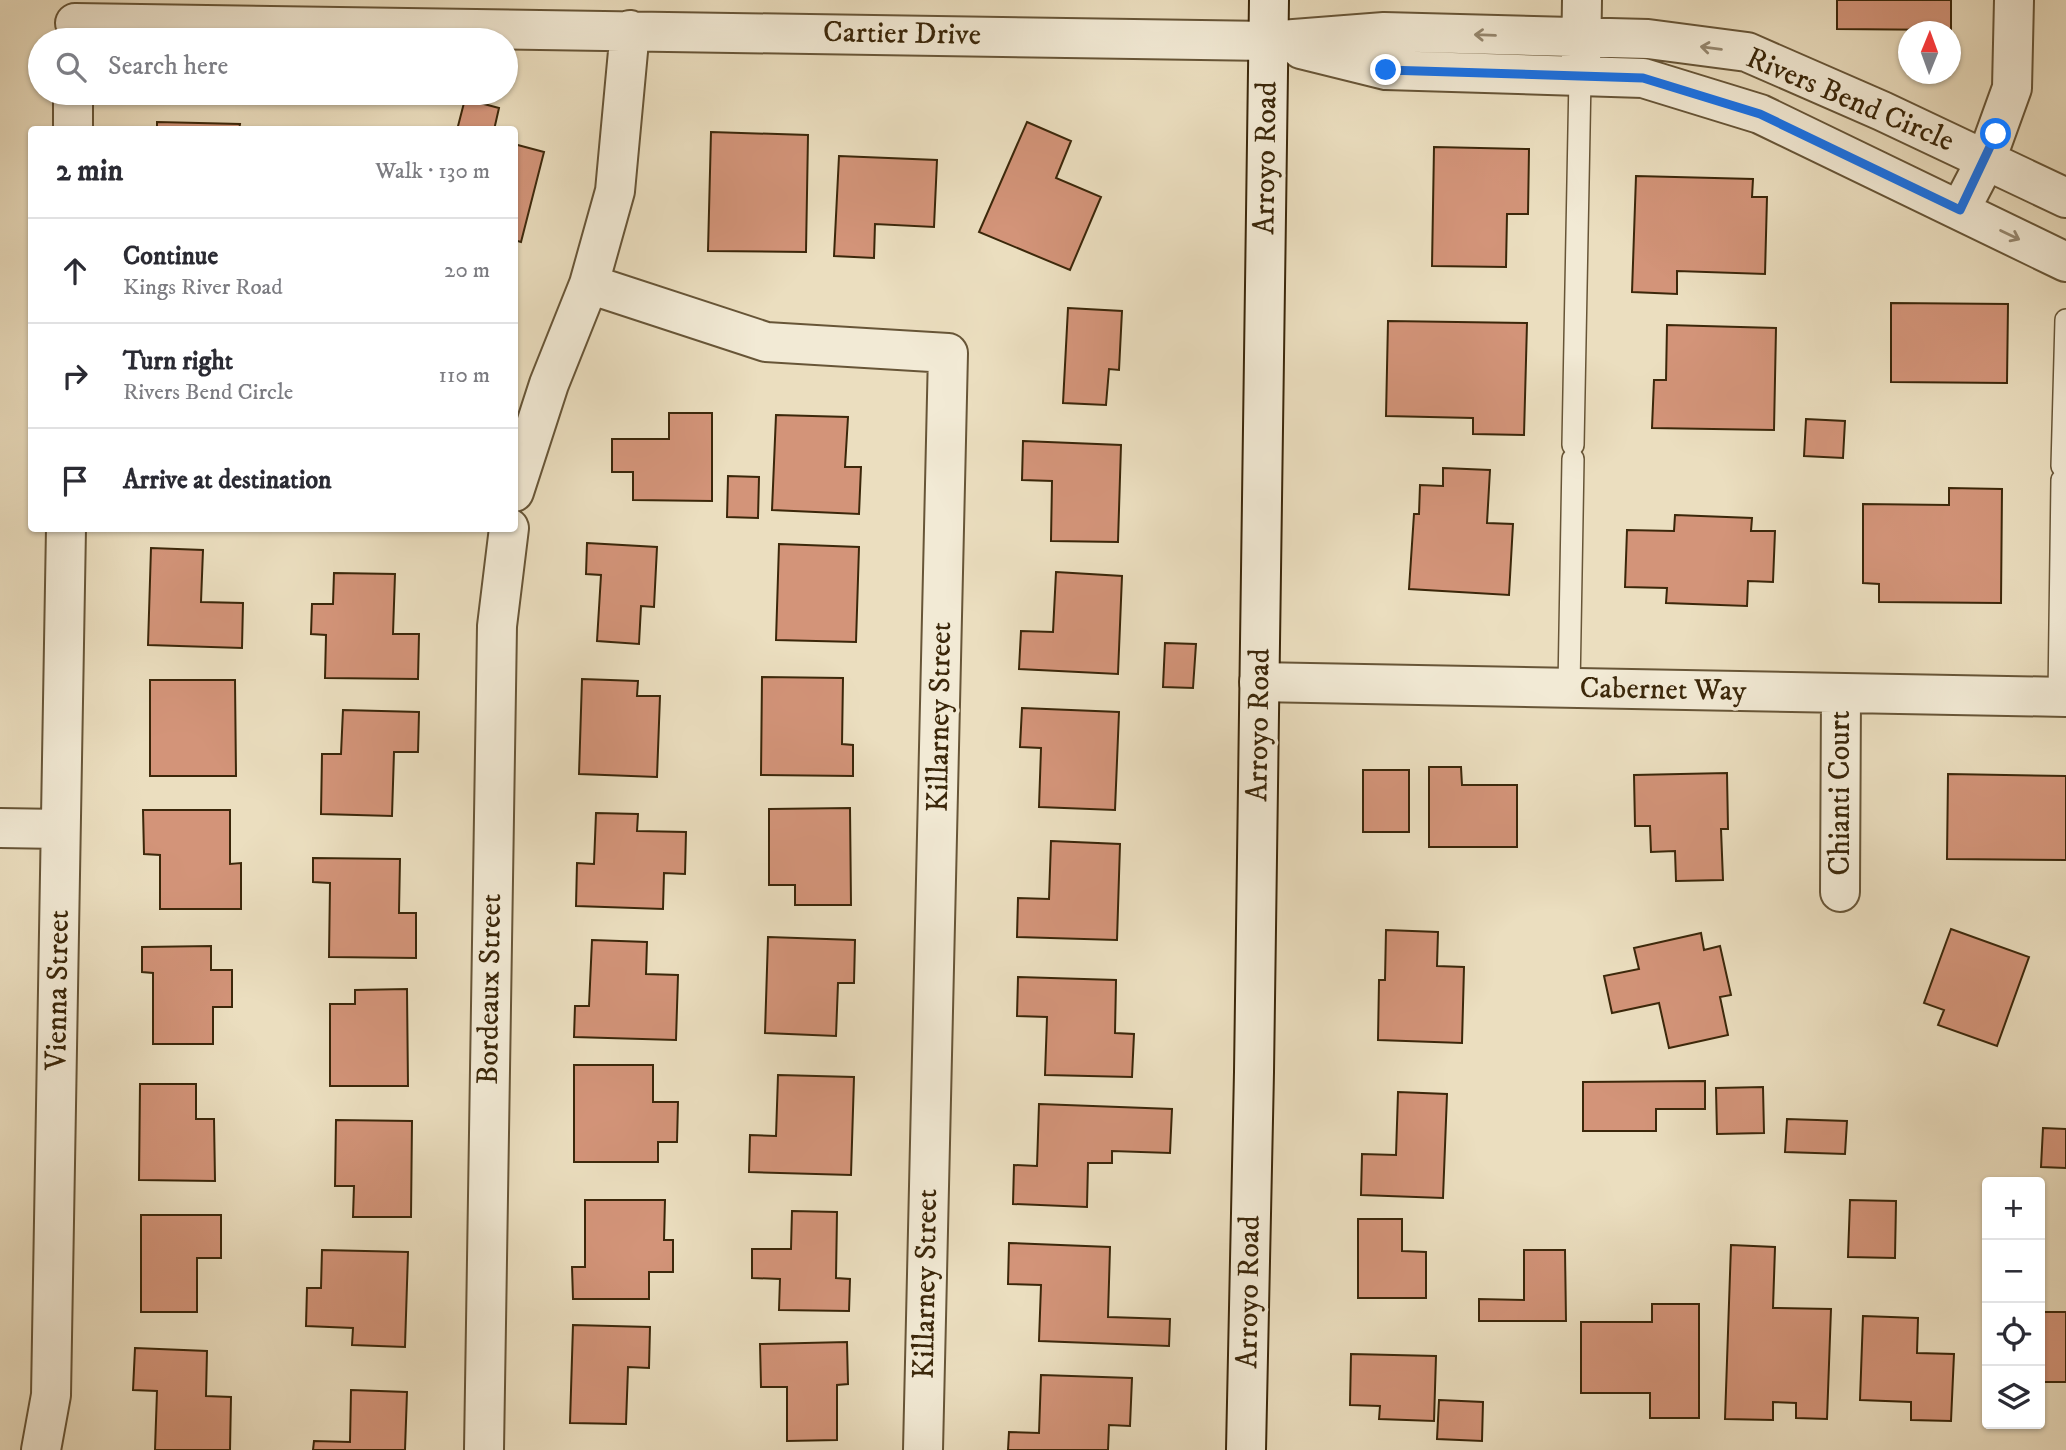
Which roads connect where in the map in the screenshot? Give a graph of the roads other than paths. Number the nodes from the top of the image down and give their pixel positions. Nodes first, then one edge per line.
1 (1269, 0) edge
2 (1582, 0) edge
3 (2014, 0) edge
4 (75, 21) edge
5 (506, 28) edge
6 (518, 28) edge
7 (629, 30) junction
8 (1581, 38) junction
9 (1268, 41) junction
10 (1580, 77) junction
11 (73, 105) edge
12 (73, 126) edge
13 (1986, 160) junction
14 (2066, 198) edge
15 (1960, 210) junction
16 (2066, 261) edge
17 (589, 284) junction
18 (2066, 320) edge
19 (518, 480) edge
20 (66, 532) edge
21 (509, 532) edge
22 (1259, 682) junction
23 (1569, 688) junction
24 (1841, 694) junction
25 (2062, 697) edge
26 (0, 828) edge
27 (61, 829) junction
28 (1840, 892) dead end
29 (41, 1450) edge
30 (484, 1450) edge
31 (923, 1450) edge
32 (1246, 1450) edge

1 - 9 street, Arroyo Road
2 - 8 street
3 - 13 street
4 - 5 street, Cartier Drive
6 - 7 street, Cartier Drive
7 - 9 street, Cartier Drive
7 - 17 street
8 -> 9 street, Rivers Bend Circle
8 - 10 street
13 -> 8 street, Rivers Bend Circle
9 - 10 street, Rivers Bend Circle
9 - 22 street, Arroyo Road
10 - 15 street, Rivers Bend Circle
10 - 23 lane
11 - 12 street
13 - 14 street, Rivers Bend Circle
13 - 15 street
15 -> 16 street, Rivers Bend Circle
17 - 19 street
17 - 31 street, Killarney Street
18 - 25 lane
20 - 27 street, Vienna Street
21 - 30 street, Bordeaux Street
22 - 23 street, Cabernet Way
22 - 32 street, Arroyo Road
23 - 24 street, Cabernet Way
24 - 25 street, Cabernet Way
24 - 28 street, Chianti Court
26 - 27 street
27 - 29 street, Vienna Street

